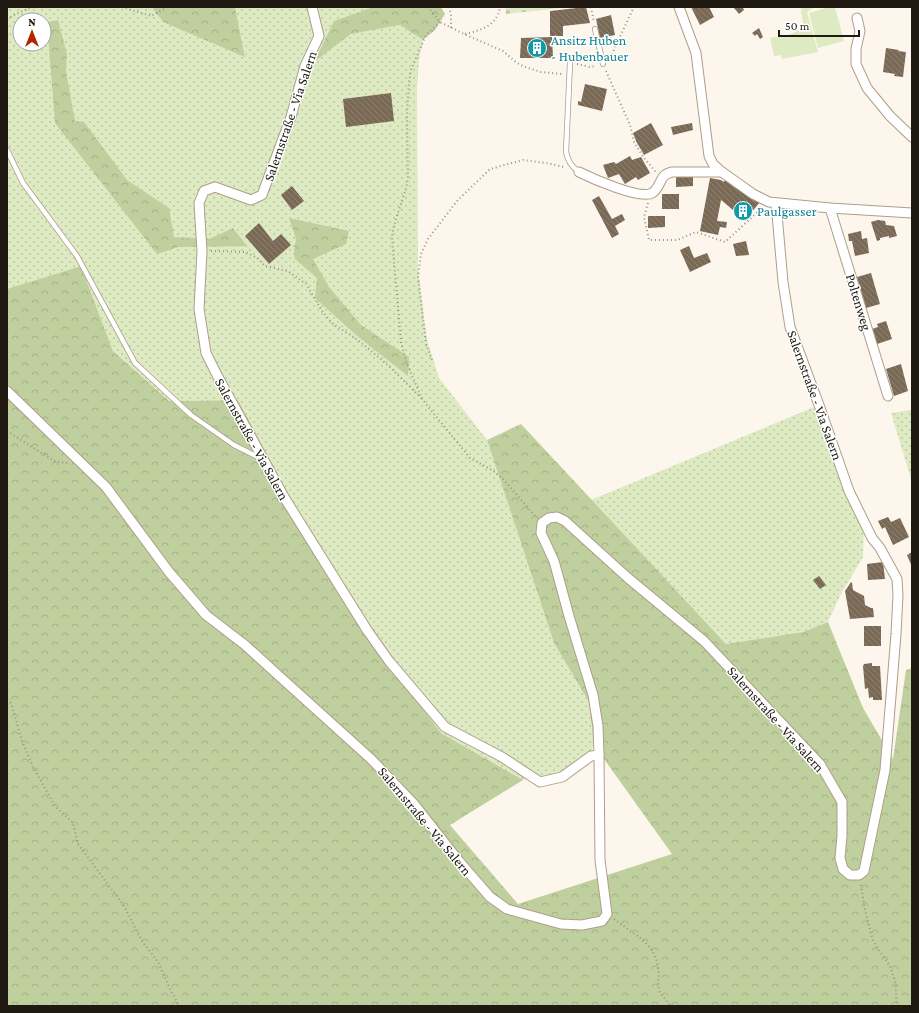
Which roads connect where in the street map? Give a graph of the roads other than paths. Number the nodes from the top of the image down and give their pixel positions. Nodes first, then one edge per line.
1 (312, 7) edge
2 (679, 7) edge
3 (857, 18) dead end
4 (595, 29) road end
5 (570, 63) road end
6 (603, 64) road end
7 (912, 137) edge
8 (7, 150) edge
9 (709, 156) junction
10 (579, 172) joint
11 (700, 172) junction
12 (722, 172) junction
13 (772, 202) junction
14 (830, 208) junction
15 (912, 213) edge
16 (7, 391) edge
17 (888, 396) dead end
18 (263, 459) junction
19 (599, 756) junction

1 - 18 street, Salernstraße - Via Salern
2 - 9 street
3 - 7 street
4 - 6 lane
5 - 10 lane
8 - 18 lane
9 - 11 street
9 - 12 street
10 - 11 street
11 - 12 street
12 - 13 street
13 - 14 street
13 - 19 street, Salernstraße - Via Salern
14 - 15 street
14 - 17 street, Poltenweg
16 - 19 street, Salernstraße - Via Salern
18 - 19 street, Salernstraße - Via Salern

